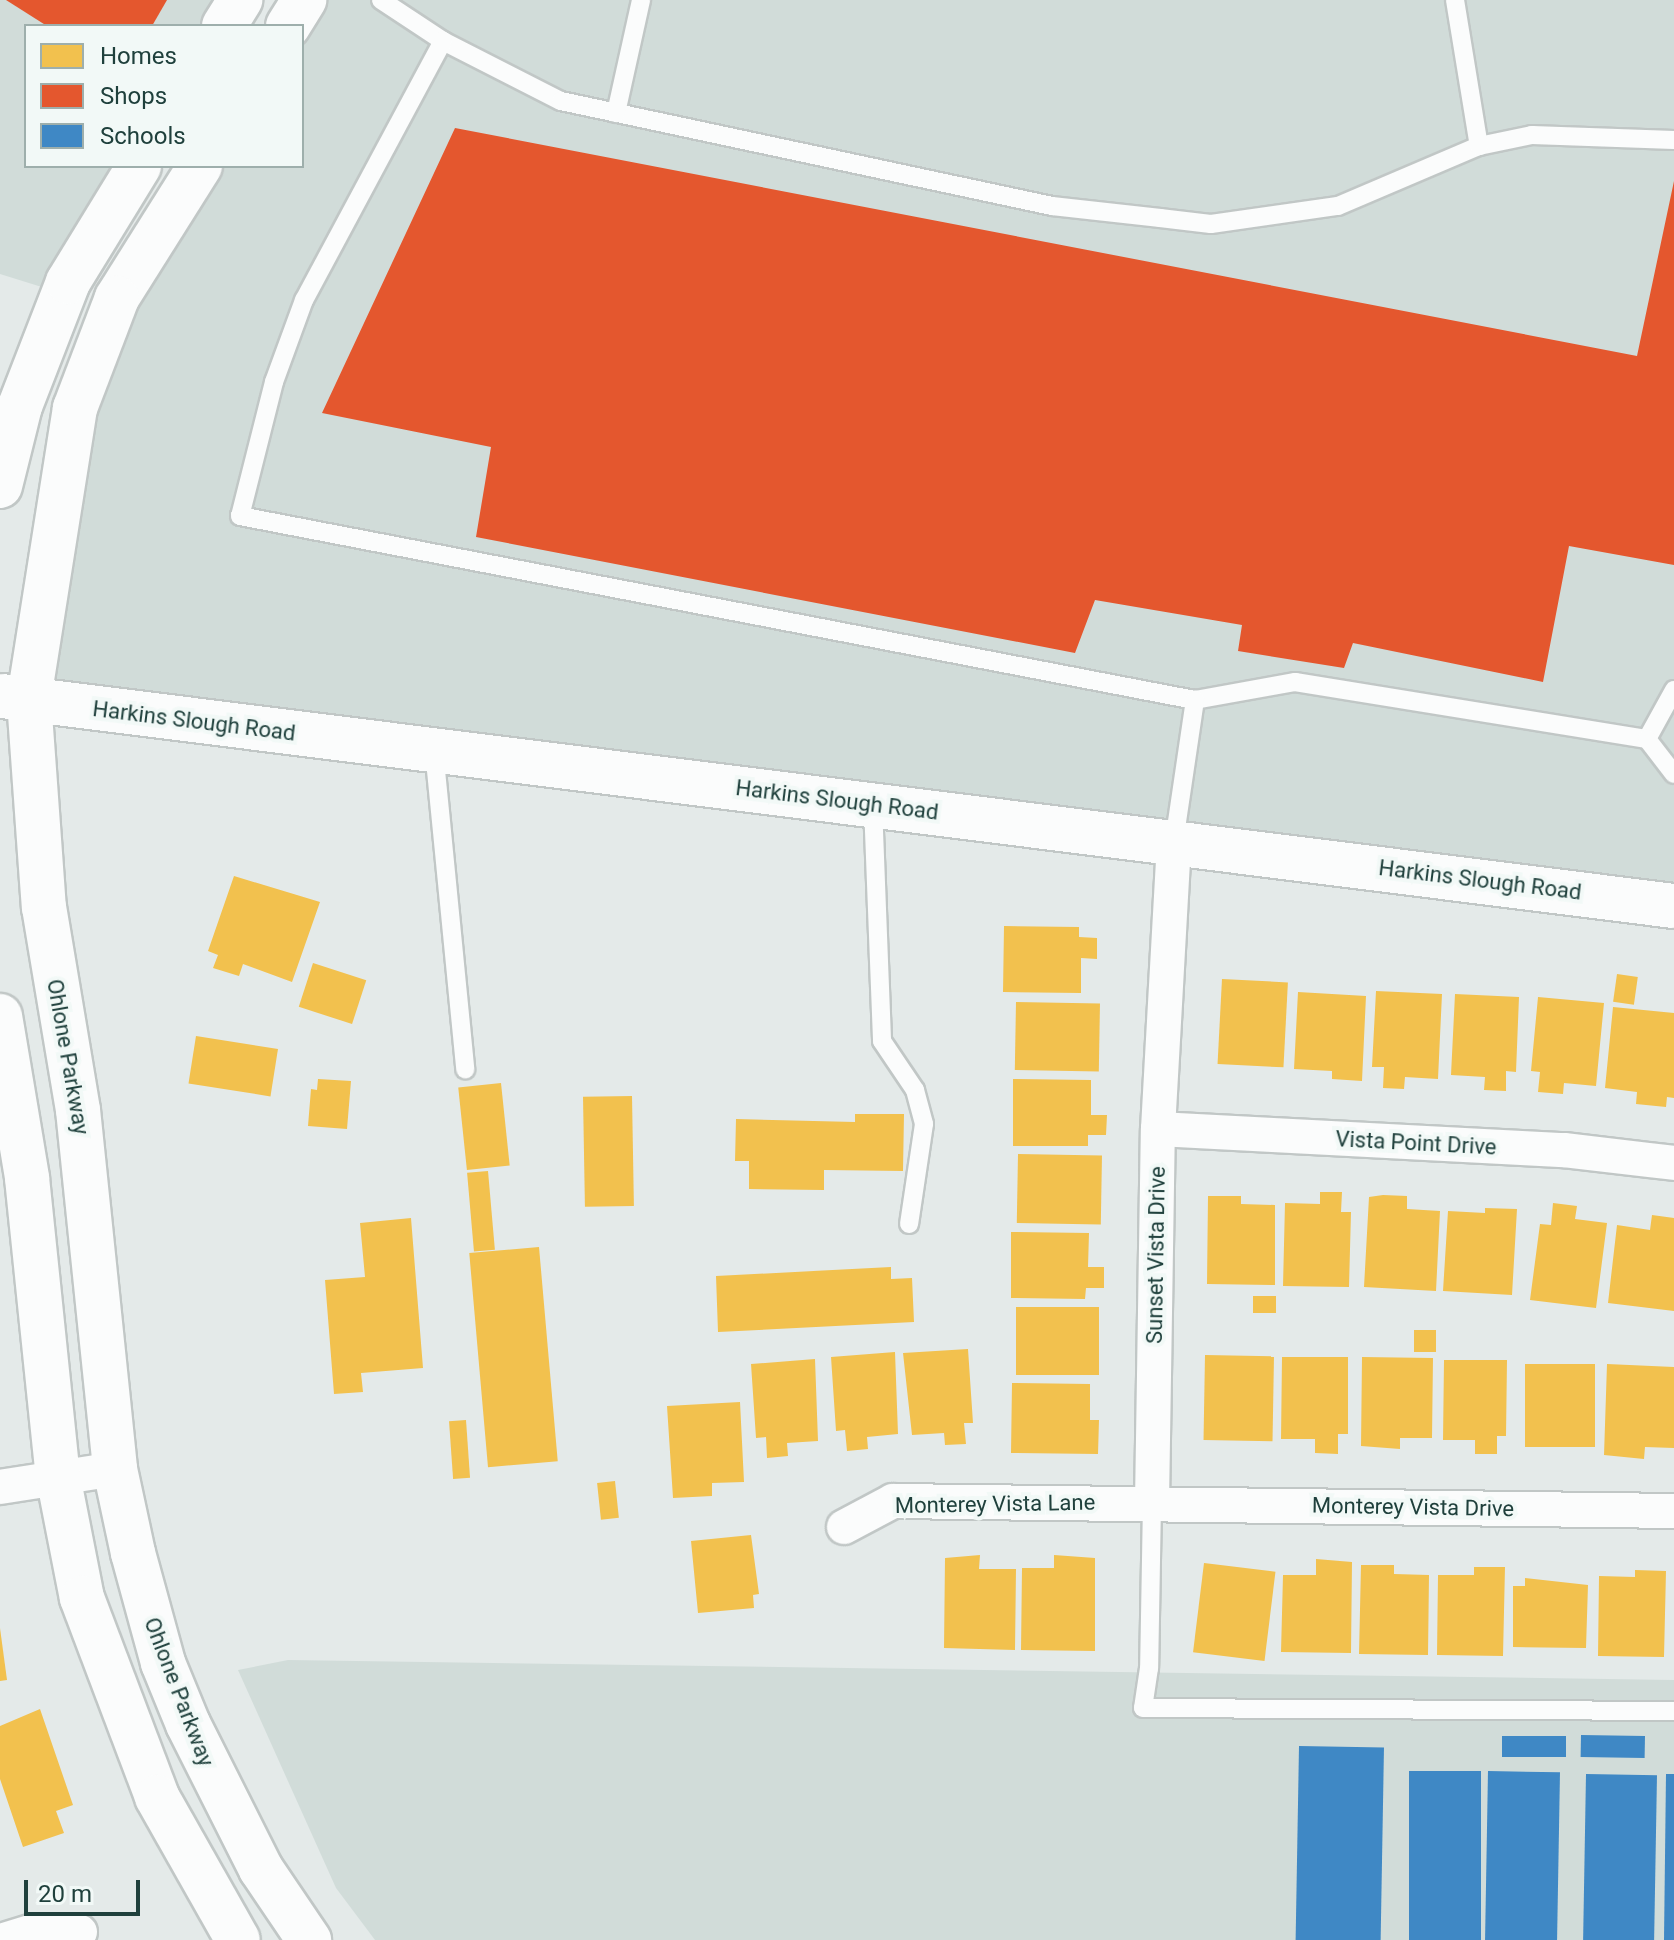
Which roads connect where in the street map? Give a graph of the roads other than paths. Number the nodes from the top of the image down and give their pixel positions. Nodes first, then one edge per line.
1 (240, 0) edge
2 (304, 0) edge
3 (381, 0) edge
4 (641, 0) edge
5 (1455, 0) edge
6 (225, 24) edge
7 (289, 24) edge
8 (443, 41) junction
9 (616, 113) junction
10 (1674, 140) edge
11 (1479, 146) junction
12 (138, 168) edge
13 (199, 168) edge
14 (0, 486) edge
15 (1674, 690) edge
16 (14, 698) edge
17 (1195, 700) junction
18 (1647, 739) junction
19 (434, 750) junction
20 (1674, 774) edge
21 (873, 805) junction
22 (1174, 842) junction
23 (1674, 906) edge
24 (0, 1016) edge
25 (465, 1069) dead end
26 (1158, 1129) junction
27 (1674, 1163) edge
28 (909, 1224) dead end
29 (115, 1469) junction
30 (58, 1476) junction
31 (0, 1487) edge
32 (1152, 1503) junction
33 (1674, 1511) edge
34 (844, 1527) dead end
35 (1674, 1711) edge
36 (80, 1932) dead end
37 (4, 1940) edge
38 (238, 1940) edge
39 (309, 1940) edge

1 - 6 main road
2 - 7 main road
3 - 8 lane
4 - 9 lane
5 - 11 lane
8 - 9 lane
8 - 17 lane
9 - 11 lane
10 - 11 lane
12 - 14 main road
13 - 16 main road, Ohlone Parkway
15 - 18 lane
16 - 19 main road, Harkins Slough Road
16 - 29 main road, Ohlone Parkway
17 - 18 lane
17 - 22 lane
18 - 20 lane
19 - 21 main road, Harkins Slough Road
19 - 25 lane
21 - 22 main road, Harkins Slough Road
21 - 28 lane
22 - 23 main road, Harkins Slough Road
22 - 26 street, Sunset Vista Drive
24 - 30 main road
26 - 27 street, Vista Point Drive
26 - 32 street, Sunset Vista Drive
29 - 30 street
29 - 39 main road, Ohlone Parkway
30 - 31 street
30 - 38 main road
32 - 33 street, Monterey Vista Drive
32 - 34 street, Monterey Vista Lane
32 - 35 lane, Sunset Vista Drive
36 - 37 street

